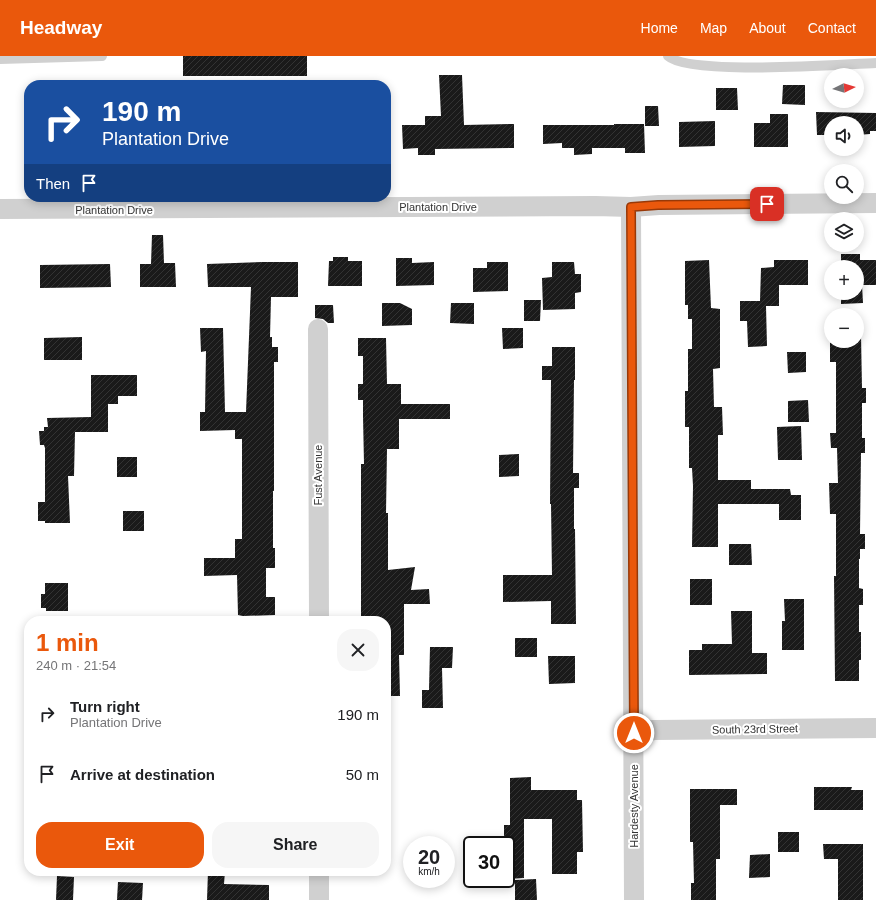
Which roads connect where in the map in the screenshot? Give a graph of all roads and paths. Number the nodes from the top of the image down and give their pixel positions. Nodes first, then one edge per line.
1 (102, 56) edge
2 (668, 56) edge
3 (0, 59) edge
4 (876, 63) edge
5 (876, 204) edge
6 (631, 207) junction
7 (0, 209) edge
8 (318, 329) dead end
9 (319, 616) edge
10 (876, 728) edge
11 (634, 733) junction
12 (319, 876) edge
13 (320, 900) edge
14 (634, 900) edge

1 - 3 lane
2 - 4 lane
5 - 6 street, Plantation Drive
6 - 7 street, Plantation Drive
6 - 11 street, Hardesty Avenue
8 - 9 street, Fust Avenue
10 - 11 street, South 23rd Street
11 - 14 street, Hardesty Avenue
12 - 13 street

